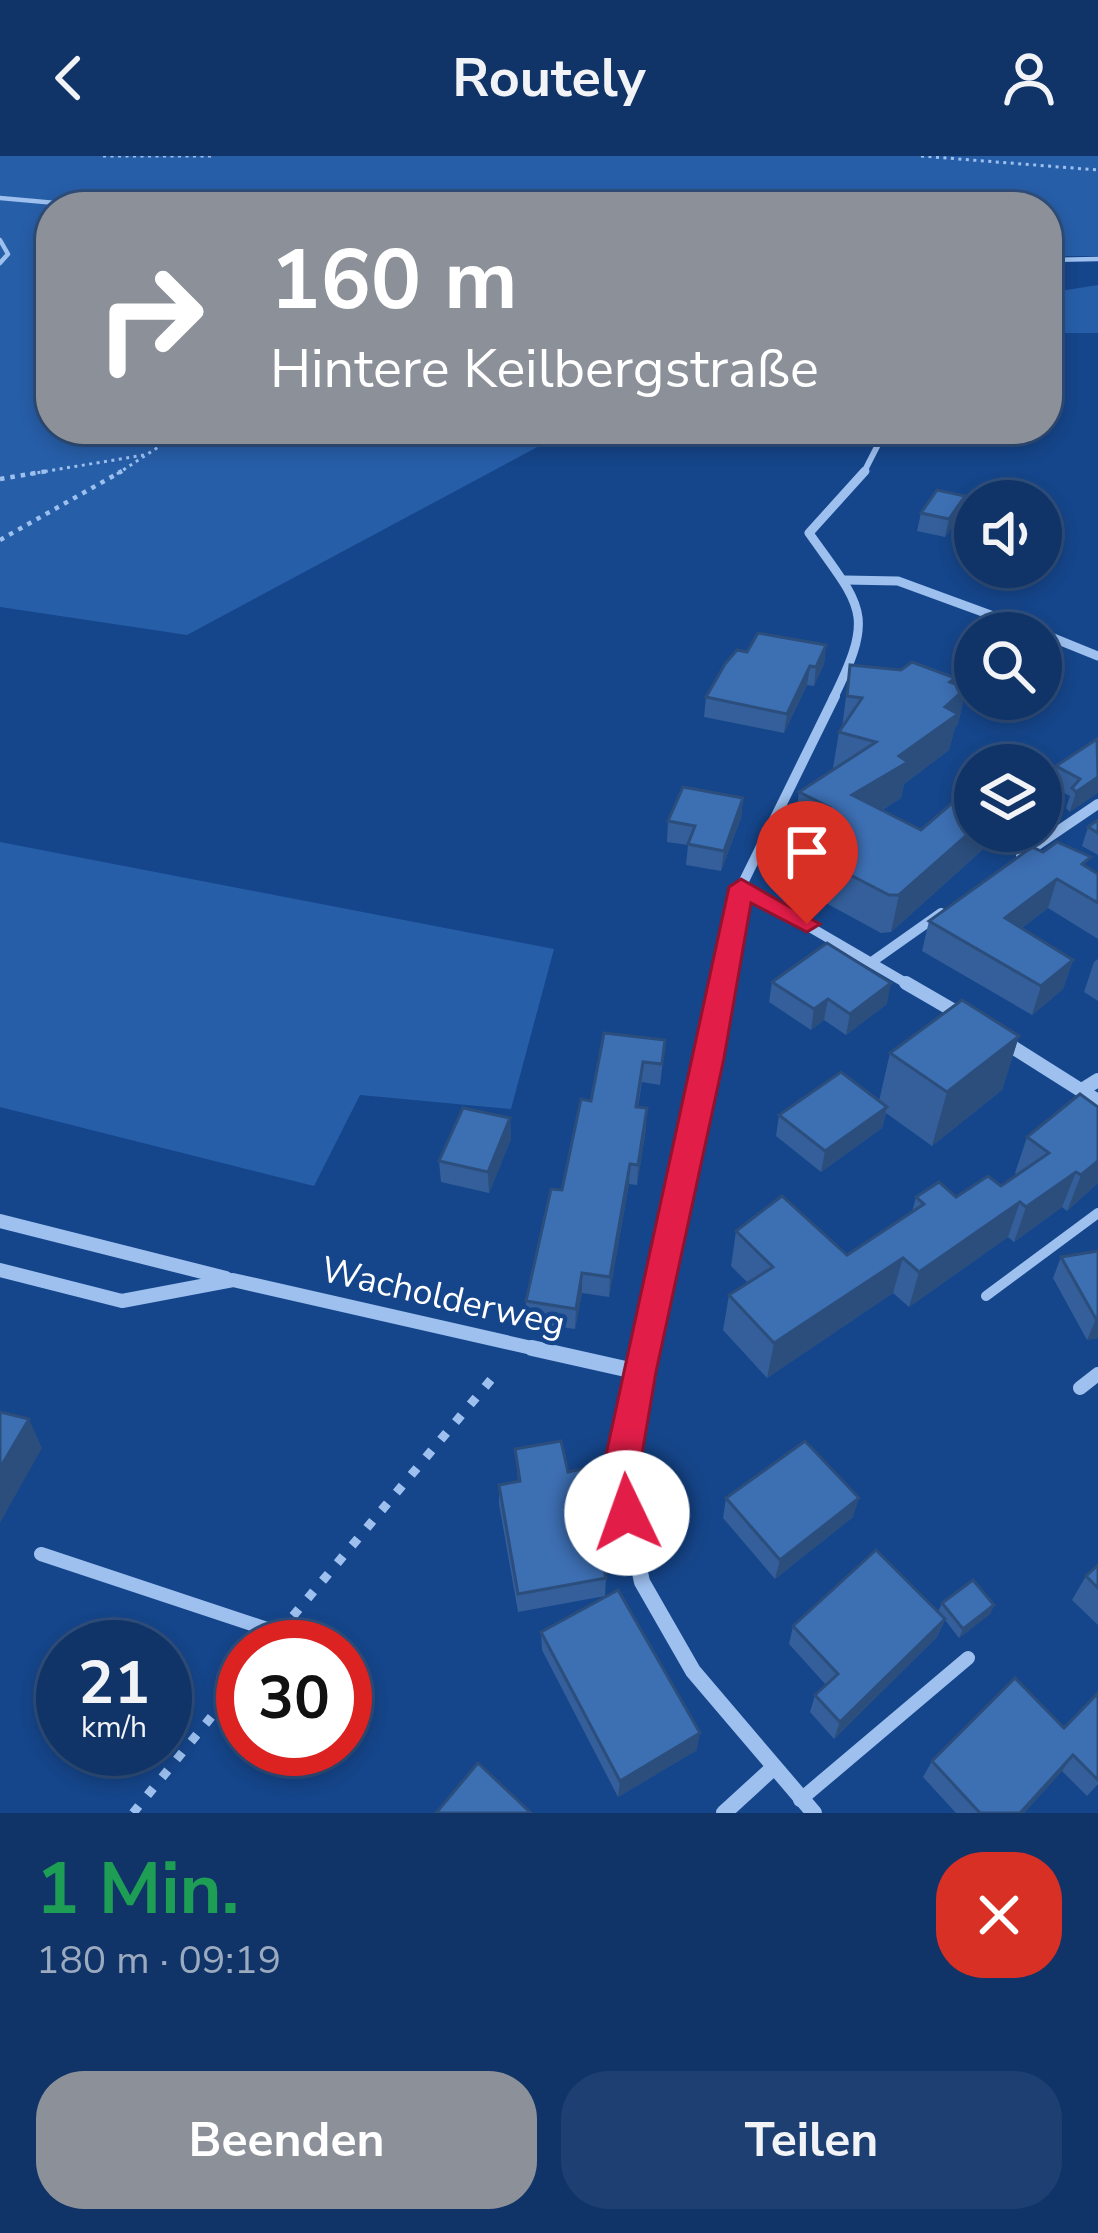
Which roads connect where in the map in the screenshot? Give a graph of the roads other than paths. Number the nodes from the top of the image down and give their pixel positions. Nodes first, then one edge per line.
1 (0, 198) edge
2 (36, 201) edge
3 (0, 240) edge
4 (1098, 259) edge
5 (1062, 260) edge
6 (0, 262) edge
7 (878, 444) edge
8 (845, 580) junction
9 (984, 612) edge
10 (1062, 641) edge
11 (1098, 656) edge
12 (1098, 803) edge
13 (1002, 870) edge
14 (741, 887) junction
15 (947, 909) edge
16 (874, 961) junction
17 (968, 1020) edge
18 (987, 1031) edge
19 (1098, 1080) edge
20 (1082, 1090) junction
21 (1098, 1101) edge
22 (1098, 1214) edge
23 (0, 1221) edge
24 (0, 1270) edge
25 (233, 1280) junction
26 (986, 1296) dead end
27 (639, 1372) junction
28 (1098, 1374) edge
29 (1080, 1388) dead end
30 (41, 1553) dead end
31 (240, 1620) edge
32 (968, 1658) dead end
33 (772, 1769) junction
34 (807, 1806) edge
35 (724, 1813) edge

1 - 2 street
3 - 6 street
4 - 5 street
7 - 8 street
8 - 9 street
8 - 14 street
10 - 11 street
12 - 13 street
14 - 16 street
14 - 27 street
15 - 16 street
16 - 17 street
18 - 20 street
19 - 20 street
20 - 21 street
22 - 26 lane
23 - 25 street, Wacholderweg
24 - 25 street, Wacholderweg
25 - 27 street, Wacholderweg
27 - 33 street
28 - 29 lane
30 - 31 lane
32 - 34 lane
33 - 34 street
33 - 35 street

